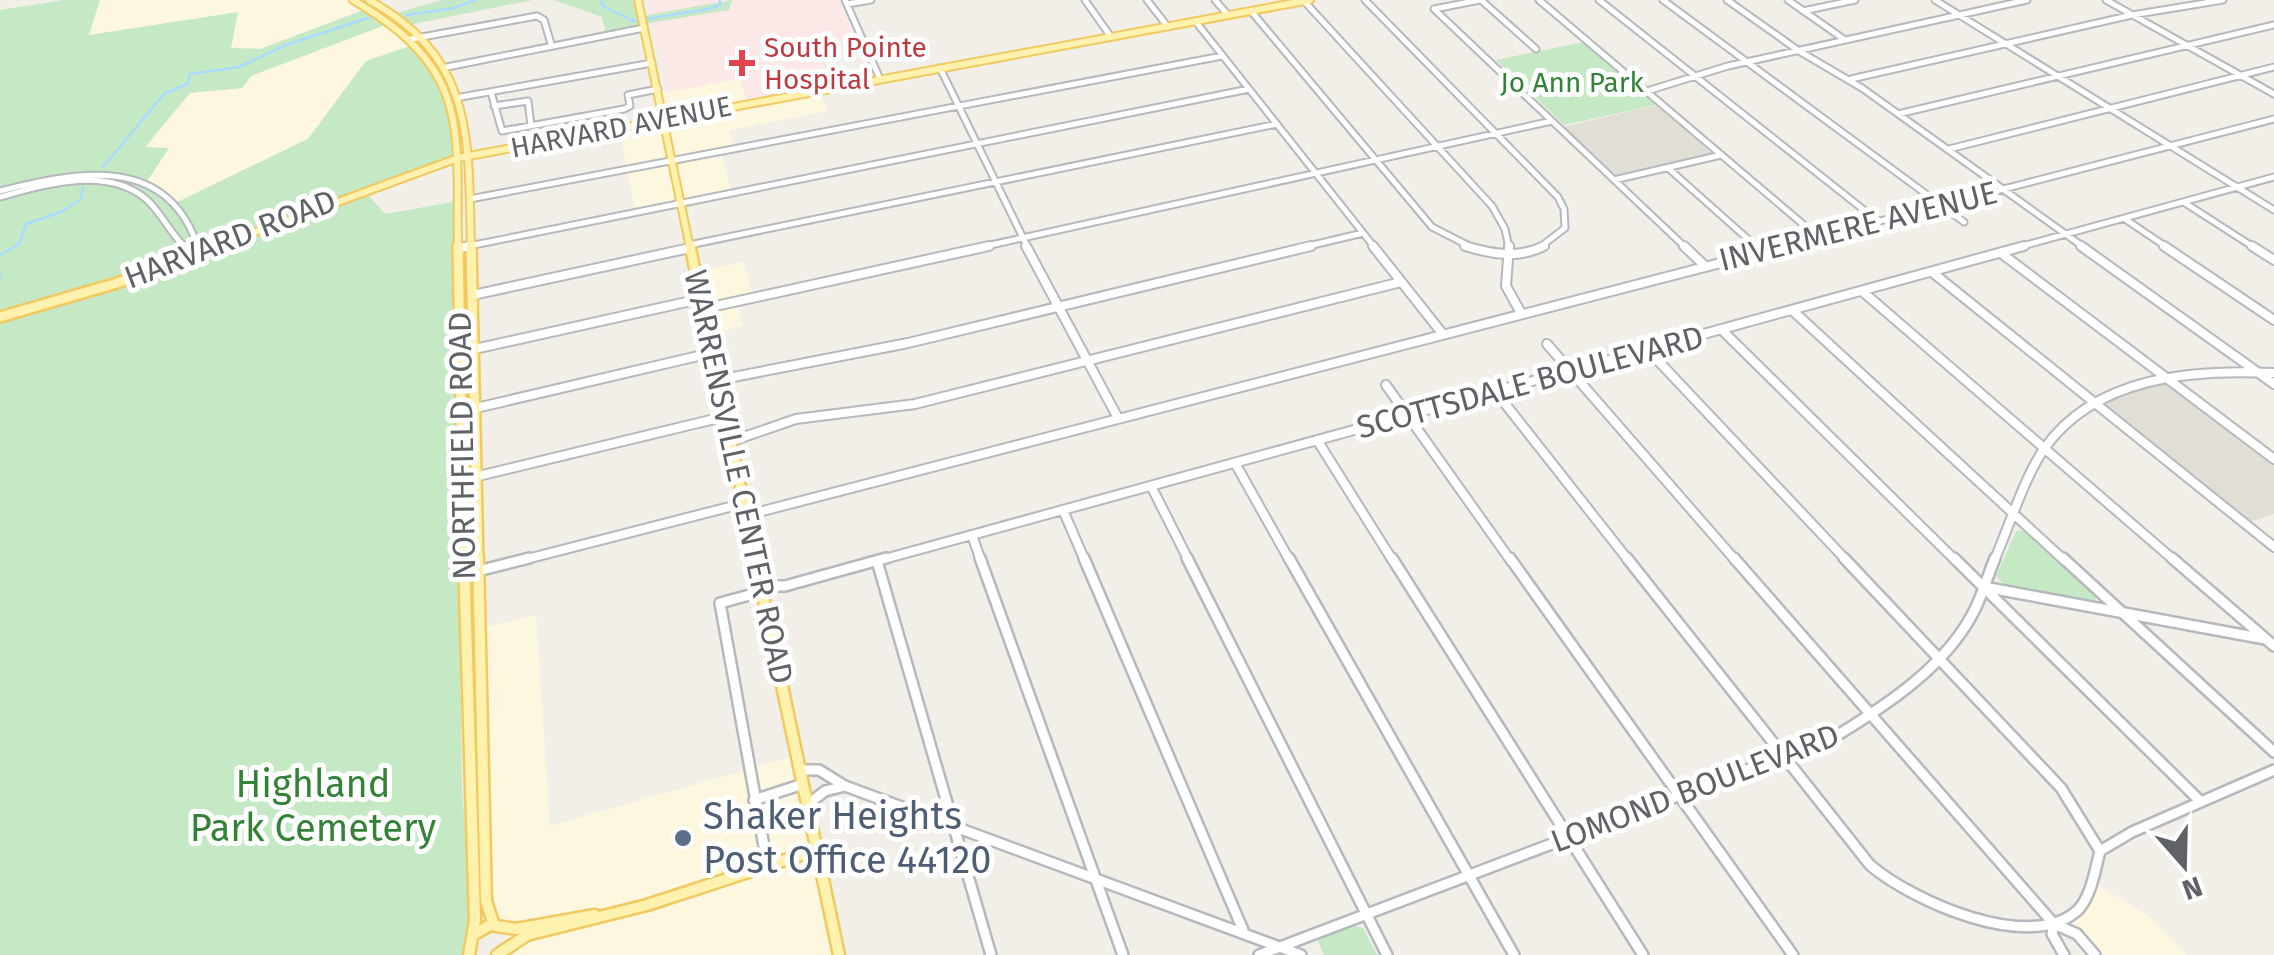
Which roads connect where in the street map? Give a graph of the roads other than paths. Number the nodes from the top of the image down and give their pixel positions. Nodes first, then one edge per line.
1 (353, 0) edge
2 (386, 0) edge
3 (638, 0) edge
4 (872, 0) edge
5 (1085, 0) edge
6 (1147, 0) edge
7 (1215, 0) edge
8 (1366, 0) edge
9 (1480, 0) edge
10 (1539, 0) edge
11 (1599, 0) edge
12 (1663, 0) edge
13 (1727, 0) edge
14 (1788, 0) edge
15 (1855, 0) edge
16 (1936, 0) edge
17 (2026, 0) edge
18 (2106, 0) edge
19 (2222, 0) edge
20 (1307, 1) edge
21 (373, 2) edge
22 (846, 2) edge
23 (1250, 11) junction
24 (1804, 11) junction
25 (1959, 15) junction
26 (2132, 15) junction
27 (1228, 16) junction
28 (643, 22) junction
29 (1196, 22) junction
30 (2274, 25) edge
31 (1168, 27) junction
32 (422, 36) junction
33 (1111, 37) junction
34 (411, 40) junction
35 (1846, 40) junction
36 (551, 44) junction
37 (2006, 44) junction
38 (2186, 45) junction
39 (1536, 49) dead end
40 (1799, 50) junction
41 (1222, 56) junction
42 (1748, 62) junction
43 (652, 64) junction
44 (446, 67) junction
45 (940, 68) junction
46 (2274, 68) edge
47 (2056, 75) junction
48 (1695, 76) junction
49 (2241, 76) junction
50 (880, 79) junction
51 (1849, 80) junction
52 (658, 89) junction
53 (1250, 89) junction
54 (1646, 91) junction
55 (491, 92) junction
56 (2274, 94) edge
57 (461, 97) junction
58 (584, 104) dead end
59 (494, 106) junction
60 (958, 106) junction
61 (2110, 109) junction
62 (1898, 114) junction
63 (586, 116) junction
64 (662, 119) junction
65 (2274, 119) edge
66 (559, 121) junction
67 (1552, 121) junction
68 (1277, 124) junction
69 (530, 126) junction
70 (1495, 133) junction
71 (560, 138) junction
72 (976, 144) junction
73 (2170, 146) junction
74 (1437, 147) junction
75 (1947, 150) junction
76 (470, 155) junction
77 (1721, 155) junction
78 (458, 158) junction
79 (671, 160) junction
80 (1376, 160) junction
81 (1668, 168) junction
82 (1316, 174) junction
83 (2274, 178) edge
84 (1614, 180) junction
85 (994, 182) junction
86 (2237, 187) junction
87 (16, 190) junction
88 (2002, 190) junction
89 (159, 191) junction
90 (0, 194) edge
91 (147, 196) junction
92 (470, 199) junction
93 (679, 202) junction
94 (2184, 202) junction
95 (1941, 206) junction
96 (2274, 210) edge
97 (2125, 219) junction
98 (1879, 222) junction
99 (1964, 222) dead end
100 (1363, 233) junction
101 (2065, 234) junction
102 (1818, 237) junction
103 (1023, 238) junction
104 (471, 245) junction
105 (689, 247) junction
106 (459, 248) junction
107 (1760, 250) junction
108 (2001, 252) junction
109 (197, 254) junction
110 (1506, 256) junction
111 (2274, 260) edge
112 (1704, 266) junction
113 (1932, 272) junction
114 (1402, 282) junction
115 (1862, 292) junction
116 (473, 294) junction
117 (701, 304) junction
118 (1058, 305) junction
119 (1792, 310) junction
120 (1521, 312) junction
121 (0, 318) edge
122 (2274, 320) edge
123 (1721, 329) junction
124 (1442, 333) junction
125 (1547, 344) dead end
126 (474, 349) junction
127 (1647, 349) junction
128 (461, 352) junction
129 (711, 353) junction
130 (1088, 359) junction
131 (1571, 370) junction
132 (2256, 372) junction
133 (2274, 373) edge
134 (2169, 379) junction
135 (718, 380) junction
136 (1386, 384) dead end
137 (2274, 384) edge
138 (1495, 391) junction
139 (2097, 404) junction
140 (476, 408) junction
141 (1408, 415) junction
142 (727, 416) junction
143 (1118, 418) junction
144 (1317, 440) junction
145 (732, 442) junction
146 (2044, 448) junction
147 (2274, 460) edge
148 (1235, 464) junction
149 (478, 476) junction
150 (462, 480) junction
151 (1151, 486) junction
152 (745, 504) junction
153 (1063, 510) junction
154 (748, 515) junction
155 (2015, 515) junction
156 (972, 535) junction
157 (2274, 547) edge
158 (877, 561) junction
159 (480, 571) junction
160 (464, 575) junction
161 (762, 585) junction
162 (785, 586) junction
163 (1983, 587) junction
164 (766, 605) junction
165 (2120, 611) junction
166 (2271, 642) edge
167 (1939, 658) junction
168 (1871, 716) junction
169 (2274, 752) edge
170 (1786, 758) junction
171 (800, 770) junction
172 (2274, 770) edge
173 (803, 784) junction
174 (846, 786) junction
175 (1680, 797) junction
176 (754, 800) junction
177 (2200, 800) junction
178 (807, 805) junction
179 (955, 828) junction
180 (1570, 838) junction
181 (764, 846) dead end
182 (816, 850) junction
183 (2100, 851) junction
184 (1095, 876) junction
185 (1469, 876) junction
186 (616, 913) junction
187 (1365, 914) junction
188 (2054, 924) junction
189 (499, 927) junction
190 (1243, 930) junction
191 (473, 936) junction
192 (1278, 947) junction
193 (500, 952) edge
194 (469, 955) edge
195 (839, 955) edge
196 (992, 955) edge
197 (1123, 955) edge
198 (1259, 955) edge
199 (1301, 955) edge
200 (1387, 955) edge
201 (1514, 955) edge
202 (1643, 955) edge
203 (1793, 955) edge
204 (2064, 955) edge
205 (2095, 955) edge

1 - 34 main road, NORTHFIELD ROAD
2 - 21 street
3 - 28 main road, WARRENSVILLE CENTER ROAD
4 - 22 street
5 - 33 street
6 - 31 street
7 - 27 street
8 - 70 street
9 - 39 street
9 - 67 street
10 - 54 street
11 - 48 street
12 - 42 street
13 - 40 street
14 - 24 street
15 - 24 street
16 - 25 street
17 - 25 street
18 - 26 street
19 - 26 street
20 - 23 main road
20 - 74 street
21 - 32 main road, NORTHFIELD ROAD
22 - 50 street
23 - 27 main road, HARVARD AVENUE
23 - 80 street
24 - 35 street
25 - 35 street
25 - 37 street
26 - 37 street
26 - 38 street
27 - 29 main road, HARVARD AVENUE
28 - 36 street
28 - 43 main road, WARRENSVILLE CENTER ROAD
29 - 31 main road, HARVARD AVENUE
29 - 41 street
30 - 38 street
31 - 33 main road, HARVARD AVENUE
32 - 34 street
32 - 36 street
32 - 44 main road, NORTHFIELD ROAD
33 - 45 main road, HARVARD AVENUE
34 - 78 main road, NORTHFIELD ROAD
35 - 40 street
36 - 44 street
37 - 47 street
37 - 51 street
38 - 47 street
38 - 49 street
40 - 42 street
40 - 51 street
41 - 53 street
41 - 60 street
42 - 48 street
42 - 95 street
43 - 52 main road, WARRENSVILLE CENTER ROAD
43 - 55 street
44 - 57 main road, NORTHFIELD ROAD
45 - 50 main road, HARVARD AVENUE
45 - 60 street
46 - 49 street
47 - 61 street
47 - 62 street
48 - 54 street
48 - 98 street
49 - 56 street
49 - 61 street
50 - 64 main road, HARVARD AVENUE
51 - 62 street
52 - 63 street
52 - 64 main road, WARRENSVILLE CENTER ROAD
53 - 68 street
53 - 72 street
54 - 77 street
55 - 57 street
55 - 59 street
57 - 76 main road, NORTHFIELD ROAD
58 - 63 street
59 - 69 street
59 - 69 street
60 - 72 street
60 - 79 street
61 - 73 street
61 - 75 street
62 - 75 street
63 - 66 street
64 - 71 main road, HARVARD AVENUE
64 - 79 main road, WARRENSVILLE CENTER ROAD
65 - 73 street, INVERMERE AVENUE
66 - 69 street
66 - 71 street
67 - 70 street
67 - 84 street
68 - 82 street
68 - 85 street
70 - 74 street
70 - 110 street
71 - 76 main road, HARVARD AVENUE
72 - 85 street
72 - 93 street
73 - 86 street
73 - 88 street, INVERMERE AVENUE
74 - 80 street
74 - 110 street
75 - 88 street
76 - 78 main road, HARVARD AVENUE
76 - 92 main road, NORTHFIELD ROAD
77 - 81 street
77 - 102 street
78 - 106 main road, NORTHFIELD ROAD
78 - 109 main road, HARVARD ROAD
79 - 92 street
79 - 93 main road, WARRENSVILLE CENTER ROAD
80 - 82 street
80 - 110 street
81 - 84 street
81 - 107 street
82 - 100 street
82 - 103 street
83 - 86 street, SCOTTSDALE BOULEVARD
84 - 112 street
85 - 103 street
85 - 105 street
86 - 94 street, SCOTTSDALE BOULEVARD
86 - 96 street
87 - 89 street
87 - 90 street
87 - 91 street
88 - 95 street, INVERMERE AVENUE
88 - 101 street
89 - 91 street
89 - 109 street
91 - 109 street
92 - 104 main road, NORTHFIELD ROAD
93 - 104 street
93 - 105 main road, WARRENSVILLE CENTER ROAD
94 - 97 street, SCOTTSDALE BOULEVARD
94 - 111 street
95 - 98 street, INVERMERE AVENUE
95 - 99 street
97 - 101 street, SCOTTSDALE BOULEVARD
97 - 122 street
98 - 102 street, INVERMERE AVENUE
100 - 114 street
100 - 118 street
101 - 108 street, SCOTTSDALE BOULEVARD
101 - 132 street
102 - 107 street, INVERMERE AVENUE
103 - 117 street
103 - 118 street
104 - 106 street
104 - 116 main road, NORTHFIELD ROAD
105 - 116 street
105 - 117 main road, WARRENSVILLE CENTER ROAD
106 - 128 main road, NORTHFIELD ROAD
107 - 112 street, INVERMERE AVENUE
108 - 113 street, SCOTTSDALE BOULEVARD
108 - 134 street
109 - 121 main road, HARVARD ROAD
110 - 120 street
112 - 120 street, INVERMERE AVENUE
113 - 115 street, SCOTTSDALE BOULEVARD
113 - 139 street
114 - 124 street
114 - 130 street
115 - 119 street, SCOTTSDALE BOULEVARD
115 - 146 street
116 - 126 main road, NORTHFIELD ROAD
117 - 126 street
117 - 129 main road, WARRENSVILLE CENTER ROAD
118 - 130 street
118 - 135 street
119 - 123 street, SCOTTSDALE BOULEVARD
119 - 155 street
120 - 124 street, INVERMERE AVENUE
123 - 127 street, SCOTTSDALE BOULEVARD
123 - 163 street
124 - 143 street, INVERMERE AVENUE
125 - 131 street
126 - 128 street
126 - 140 main road, NORTHFIELD ROAD
127 - 131 street, SCOTTSDALE BOULEVARD
127 - 167 street
128 - 150 main road, NORTHFIELD ROAD
129 - 135 main road, WARRENSVILLE CENTER ROAD
129 - 140 street
130 - 143 street
130 - 145 street
131 - 138 street, SCOTTSDALE BOULEVARD
131 - 168 street
132 - 133 street, LOMOND BOULEVARD
132 - 134 street, LOMOND BOULEVARD
132 - 137 street
134 - 139 street, LOMOND BOULEVARD
134 - 147 street
135 - 142 main road, WARRENSVILLE CENTER ROAD
136 - 141 street
138 - 141 street, SCOTTSDALE BOULEVARD
138 - 170 street
139 - 146 street, LOMOND BOULEVARD
139 - 157 street
140 - 149 main road, NORTHFIELD ROAD
141 - 144 street, SCOTTSDALE BOULEVARD
141 - 175 street
142 - 145 main road, WARRENSVILLE CENTER ROAD
142 - 149 street
143 - 154 street, INVERMERE AVENUE
144 - 148 street, SCOTTSDALE BOULEVARD
144 - 180 street
145 - 152 main road, WARRENSVILLE CENTER ROAD
146 - 155 street, LOMOND BOULEVARD
146 - 166 street
148 - 151 street, SCOTTSDALE BOULEVARD
148 - 185 street
149 - 150 street
149 - 159 main road, NORTHFIELD ROAD
150 - 160 main road, NORTHFIELD ROAD
151 - 153 street, SCOTTSDALE BOULEVARD
151 - 187 street
152 - 154 main road, WARRENSVILLE CENTER ROAD
152 - 159 street
153 - 156 street, SCOTTSDALE BOULEVARD
153 - 190 street
154 - 161 main road, WARRENSVILLE CENTER ROAD
155 - 163 street, LOMOND BOULEVARD
155 - 165 street
156 - 158 street, SCOTTSDALE BOULEVARD
156 - 184 street
158 - 162 street, SCOTTSDALE BOULEVARD
158 - 179 street
159 - 160 street
159 - 189 main road, NORTHFIELD ROAD
160 - 191 main road, NORTHFIELD ROAD
161 - 162 street, SCOTTSDALE BOULEVARD
161 - 164 main road, WARRENSVILLE CENTER ROAD
161 - 176 street, WARRENSVILLE CENTER ROAD
162 - 164 street, SCOTTSDALE BOULEVARD
163 - 165 street
163 - 167 street, LOMOND BOULEVARD
163 - 177 street
164 - 171 main road, WARRENSVILLE CENTER ROAD
165 - 166 street
165 - 169 street
167 - 168 street, LOMOND BOULEVARD
167 - 183 street
168 - 170 street, LOMOND BOULEVARD
168 - 188 street
170 - 175 street, LOMOND BOULEVARD
170 - 188 street
171 - 173 main road, WARRENSVILLE CENTER ROAD
171 - 174 street
172 - 177 street
173 - 176 street
173 - 178 main road, WARRENSVILLE CENTER ROAD
174 - 178 street
174 - 179 street
175 - 180 street, LOMOND BOULEVARD
175 - 203 street
176 - 181 street, WARRENSVILLE CENTER ROAD
177 - 183 street
178 - 182 main road, WARRENSVILLE CENTER ROAD
179 - 184 street
179 - 196 street
180 - 185 street, LOMOND BOULEVARD
180 - 202 street
182 - 186 main road
182 - 195 main road, WARRENSVILLE CENTER ROAD
183 - 188 street
184 - 190 street
184 - 197 street
185 - 187 street, LOMOND BOULEVARD
185 - 201 street
186 - 189 main road
186 - 193 main road
187 - 192 street, LOMOND BOULEVARD
187 - 200 street
188 - 204 street
188 - 205 street
189 - 191 main road
189 - 193 main road, NORTHFIELD ROAD
190 - 192 street
191 - 194 main road, NORTHFIELD ROAD
192 - 198 street, LOMOND BOULEVARD
192 - 199 street

